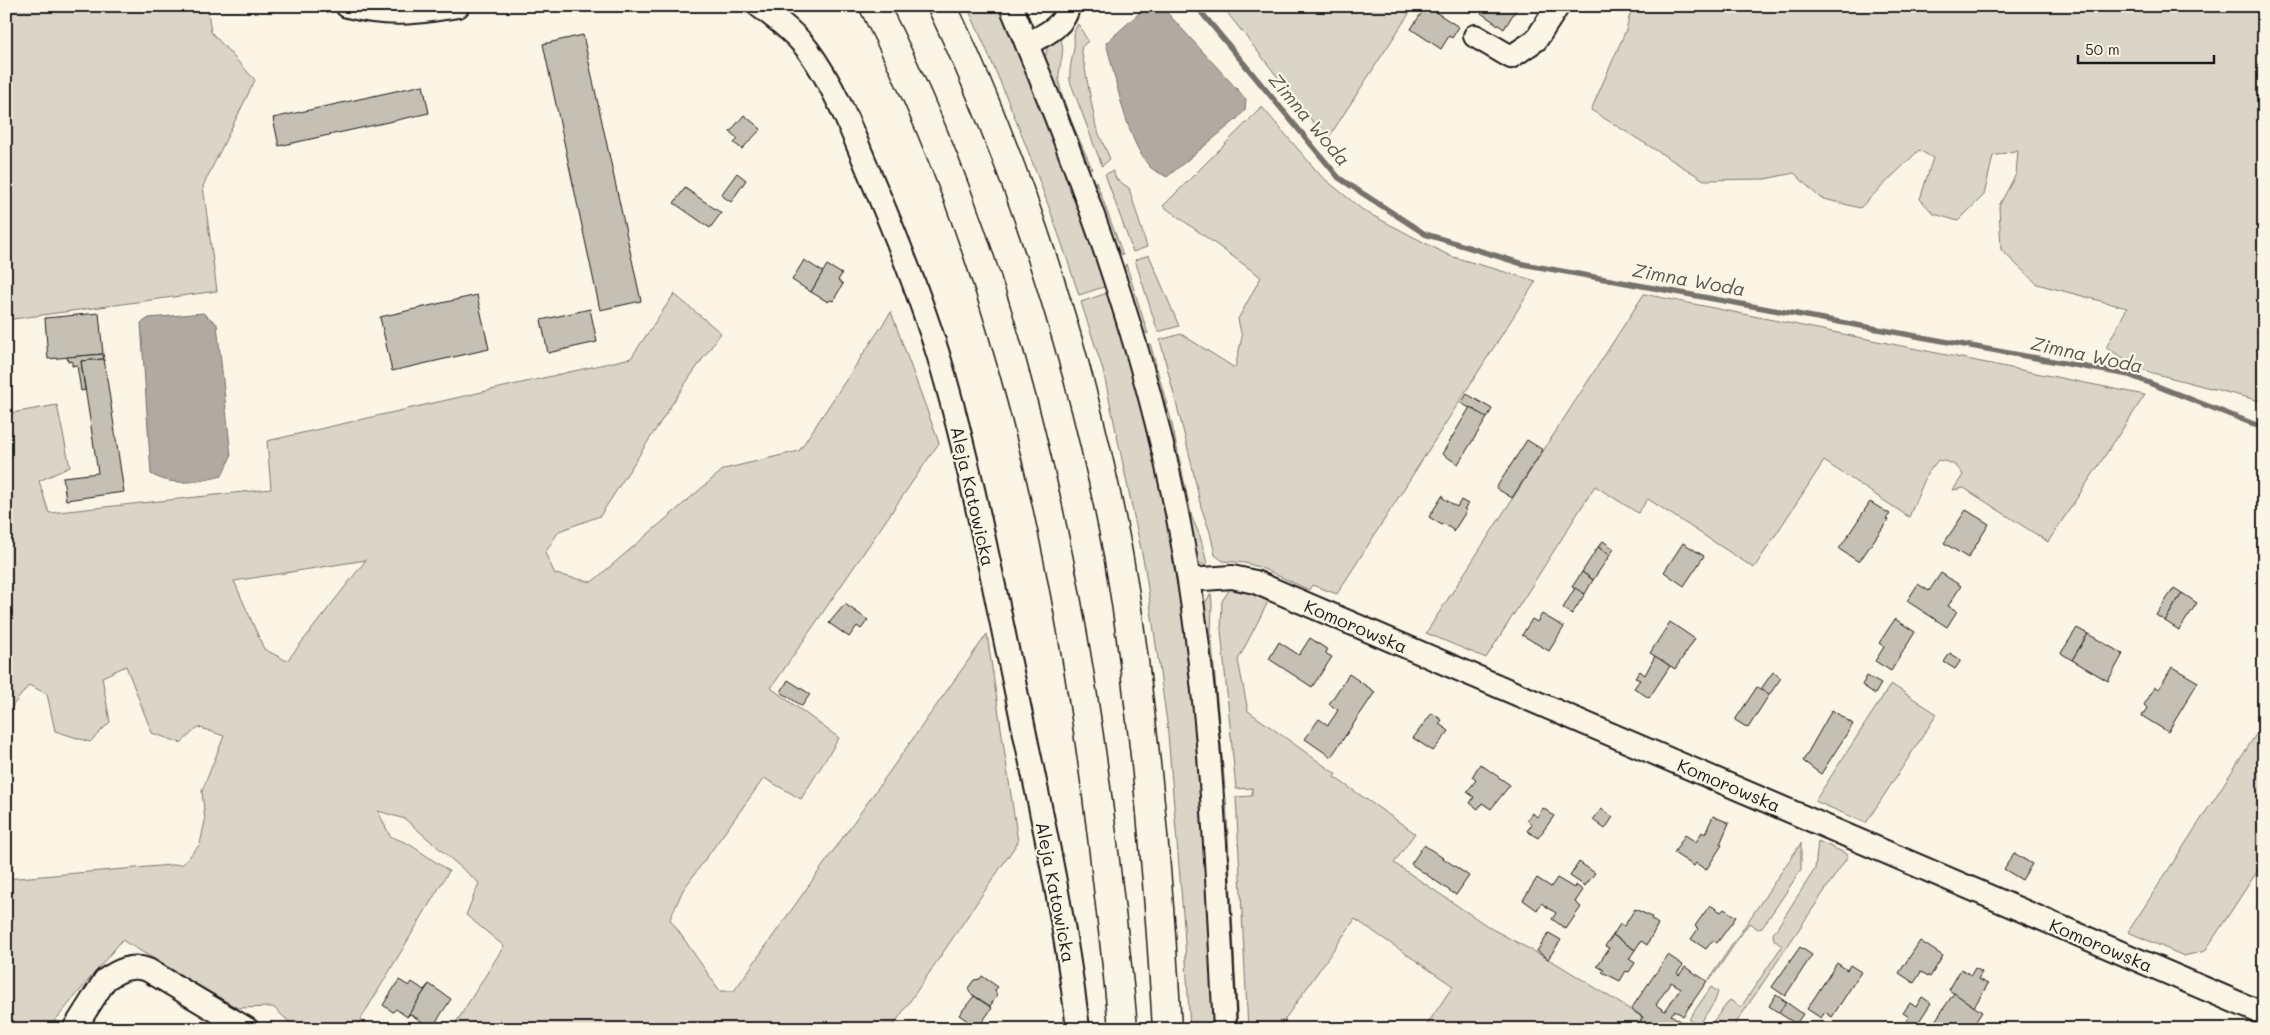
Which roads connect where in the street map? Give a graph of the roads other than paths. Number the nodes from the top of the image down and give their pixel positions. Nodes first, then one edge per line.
1 (347, 6) edge
2 (458, 6) edge
3 (760, 6) edge
4 (874, 6) edge
5 (942, 6) edge
6 (1011, 6) edge
7 (1068, 6) edge
8 (1558, 6) edge
9 (1475, 36) dead end
10 (1027, 44) junction
11 (1189, 580) junction
12 (2264, 1014) edge
13 (74, 1029) edge
14 (247, 1029) edge
15 (1078, 1029) edge
16 (1123, 1029) edge
17 (1167, 1029) edge
18 (1225, 1029) edge

1 - 2 street
3 - 15 street, Aleja Katowicka
4 - 16 highway
5 - 17 highway
6 - 10 street
7 - 10 street
8 - 9 street
10 - 11 street
11 - 12 street, Komorowska
11 - 18 street
13 - 14 street

